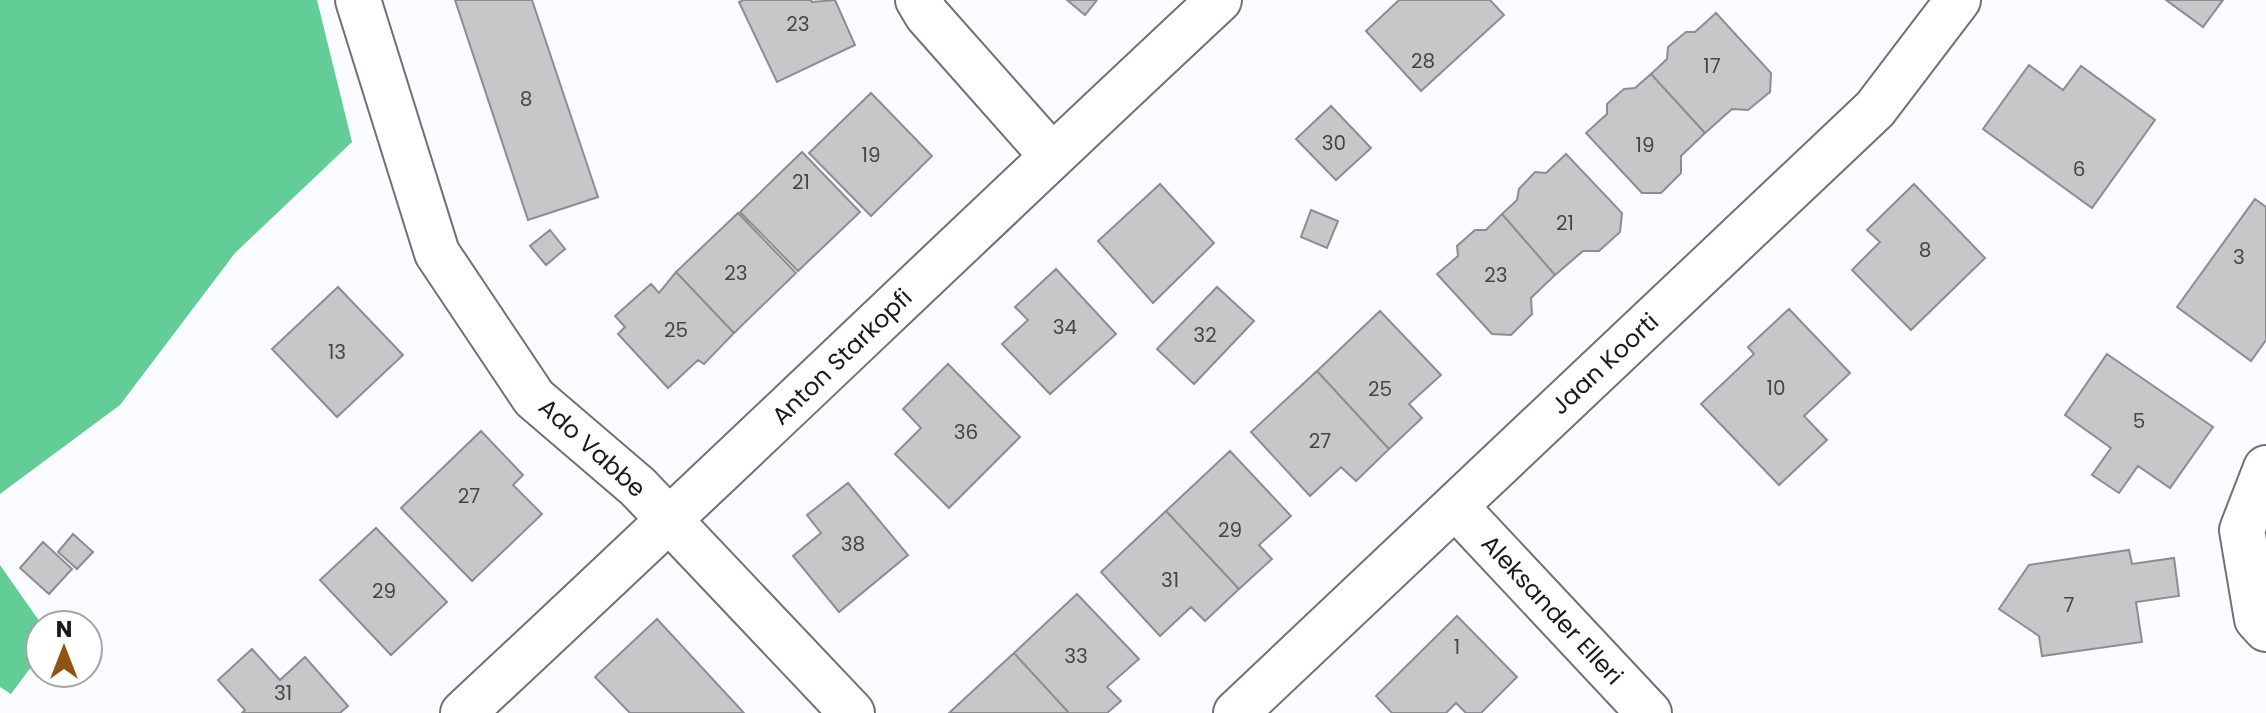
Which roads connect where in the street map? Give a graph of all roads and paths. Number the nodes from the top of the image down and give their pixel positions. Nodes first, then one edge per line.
1 (358, 0) edge
2 (918, 0) edge
3 (1219, 0) edge
4 (1958, 0) edge
5 (1052, 156) junction
6 (2266, 468) edge
7 (1455, 506) junction
8 (670, 521) junction
9 (2266, 629) edge
10 (463, 713) edge
11 (852, 713) edge
12 (1236, 713) edge
13 (1649, 713) edge

1 - 8 street, Ado Vabbe
2 - 5 street
3 - 5 street, Anton Starkopfi
4 - 7 street, Jaan Koorti
5 - 8 street, Anton Starkopfi
6 - 9 street
7 - 12 street, Jaan Koorti
7 - 13 street, Aleksander Elleri
8 - 10 street, Anton Starkopfi
8 - 11 street, Ado Vabbe

